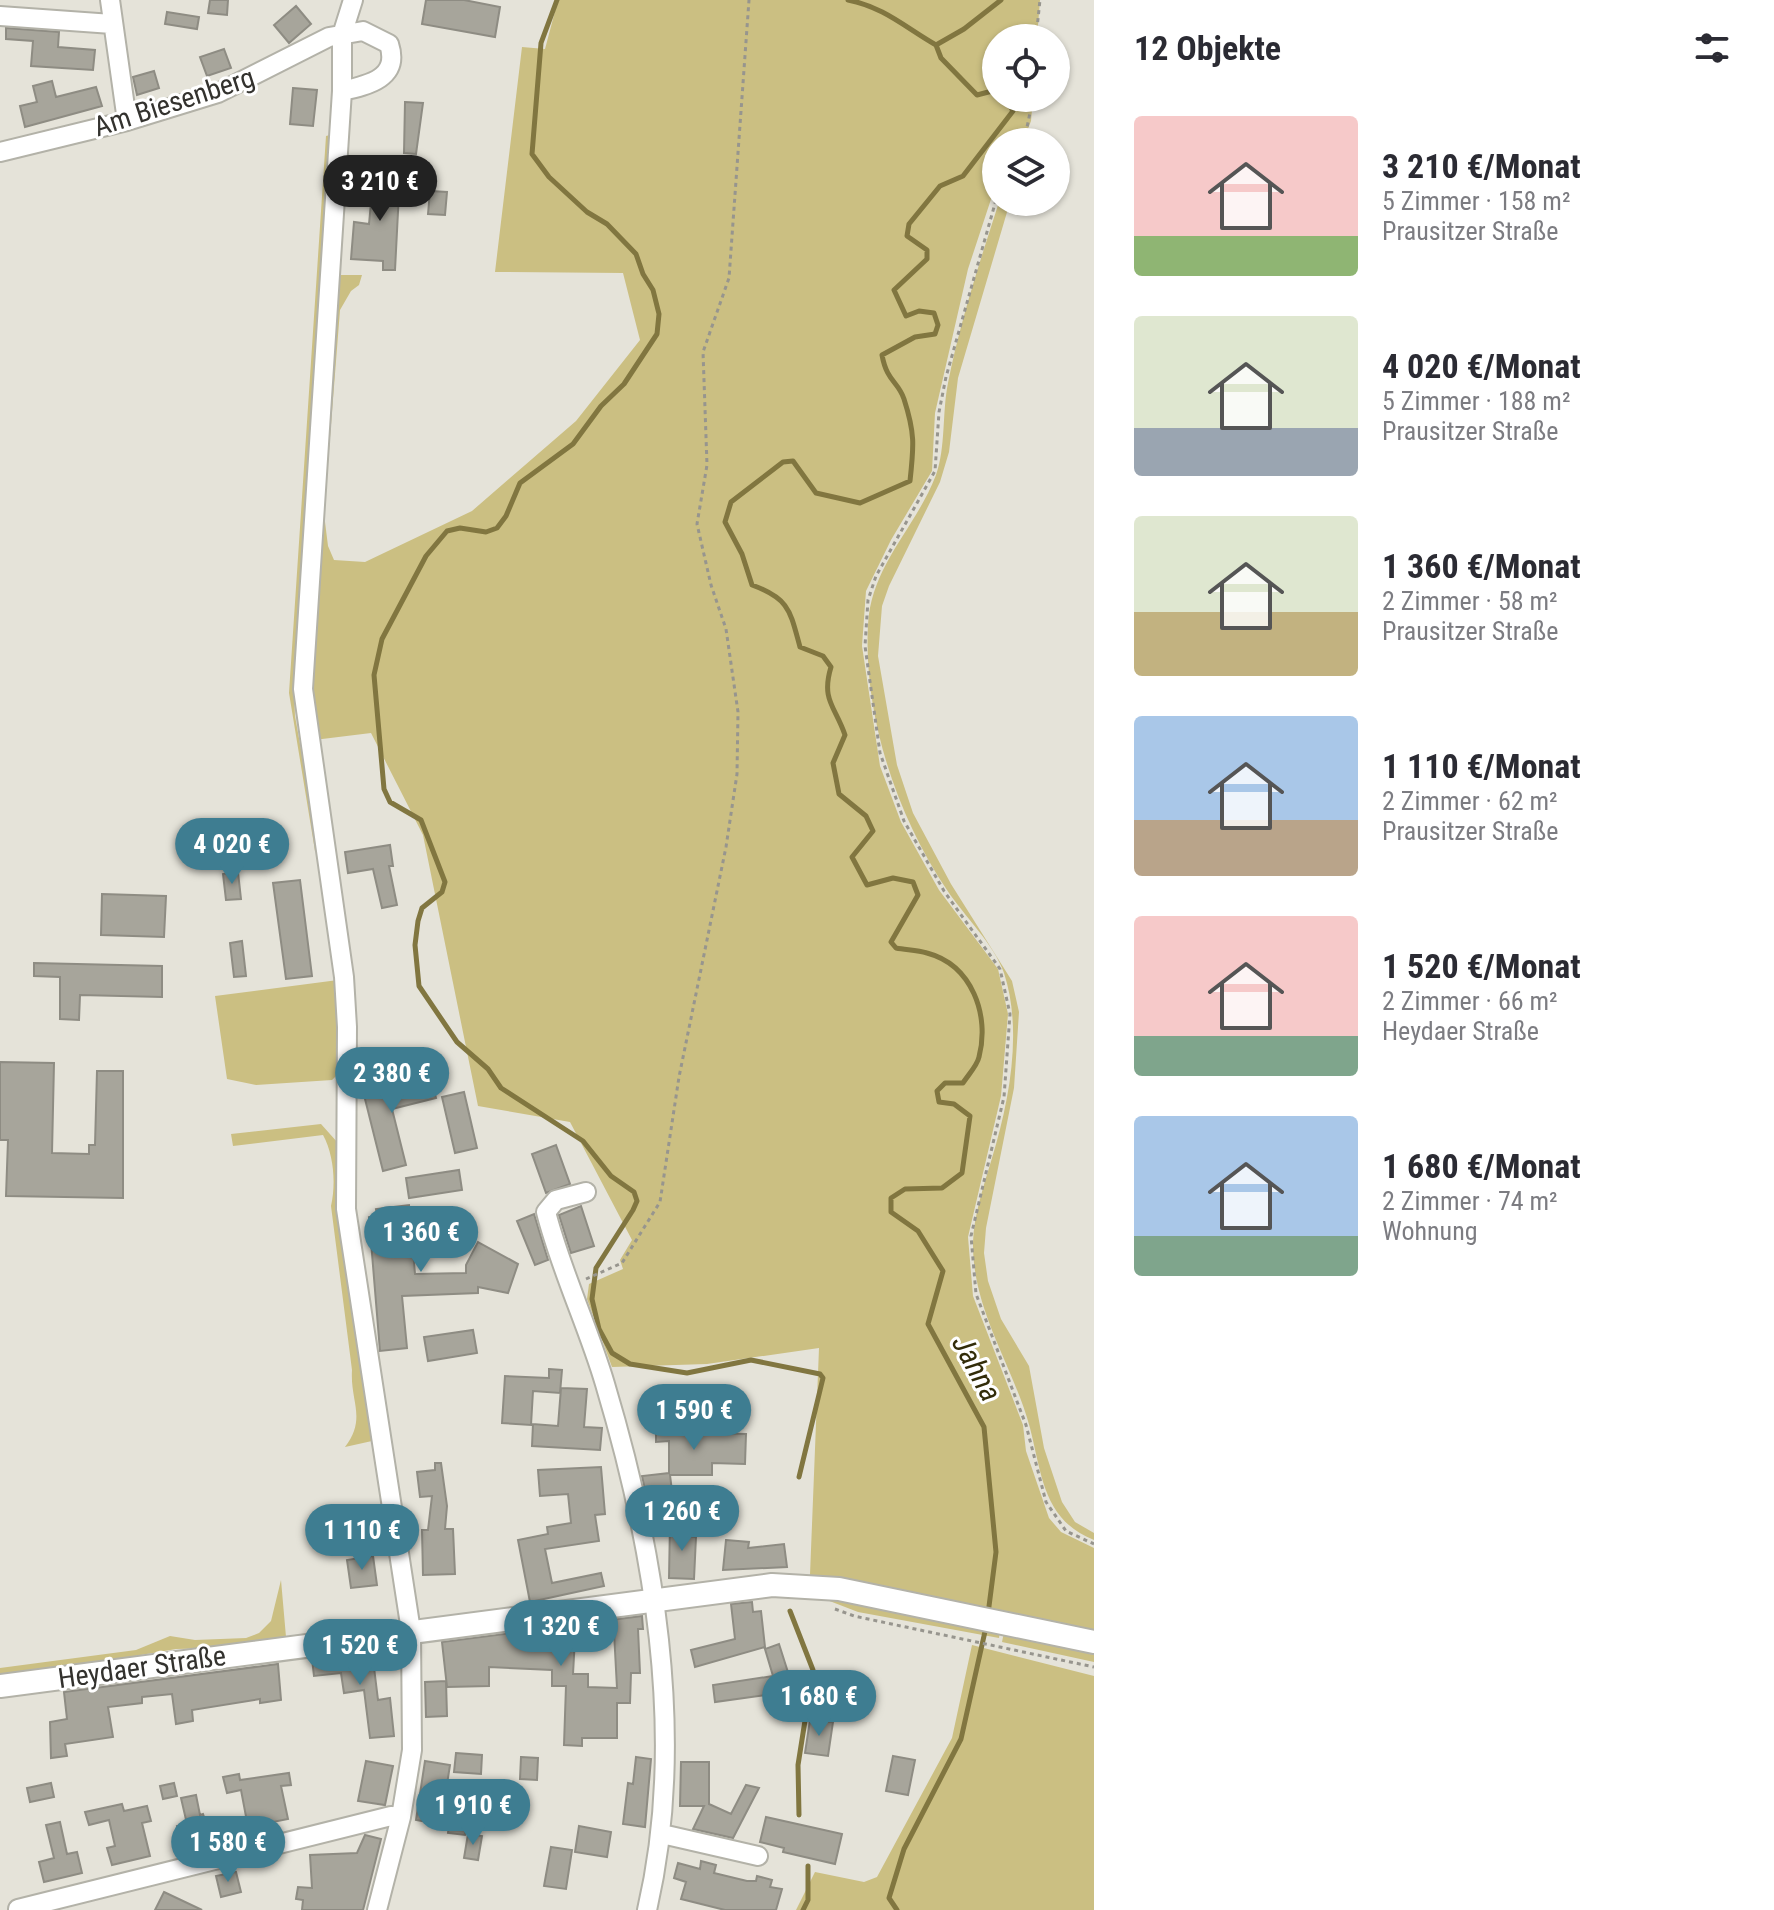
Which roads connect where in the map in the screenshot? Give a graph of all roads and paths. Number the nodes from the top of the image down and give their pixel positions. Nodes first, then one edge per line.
1 (110, 0) edge
2 (353, 0) edge
3 (749, 0) edge
4 (1040, 0) edge
5 (0, 16) edge
6 (112, 24) junction
7 (1037, 24) edge
8 (342, 35) junction
9 (342, 91) junction
10 (127, 121) junction
11 (0, 152) edge
12 (991, 216) edge
13 (586, 1192) dead end
14 (570, 1286) junction
15 (1094, 1544) edge
16 (655, 1599) junction
17 (411, 1631) junction
18 (967, 1639) dead end
19 (1094, 1642) edge
20 (1094, 1667) edge
21 (0, 1686) edge
22 (401, 1817) junction
23 (662, 1834) junction
24 (758, 1856) dead end
25 (0, 1901) edge
26 (19, 1910) edge
27 (377, 1910) edge
28 (647, 1910) edge

1 - 6 street
2 - 8 street
3 - 14 path
4 - 7 path
5 - 6 street
6 - 10 street
8 - 9 street
8 - 9 street
8 - 10 street, Am Biesenberg
9 - 17 street
10 - 11 street, Am Biesenberg
12 - 15 path
13 - 14 street
14 - 16 street
16 - 17 main road, Heydaer Straße
16 - 19 main road, Heydaer Straße
16 - 23 street
17 - 21 main road, Heydaer Straße
17 - 22 street
18 - 20 path
22 - 26 street
22 - 27 street
23 - 24 street
23 - 28 street
25 - 26 street

